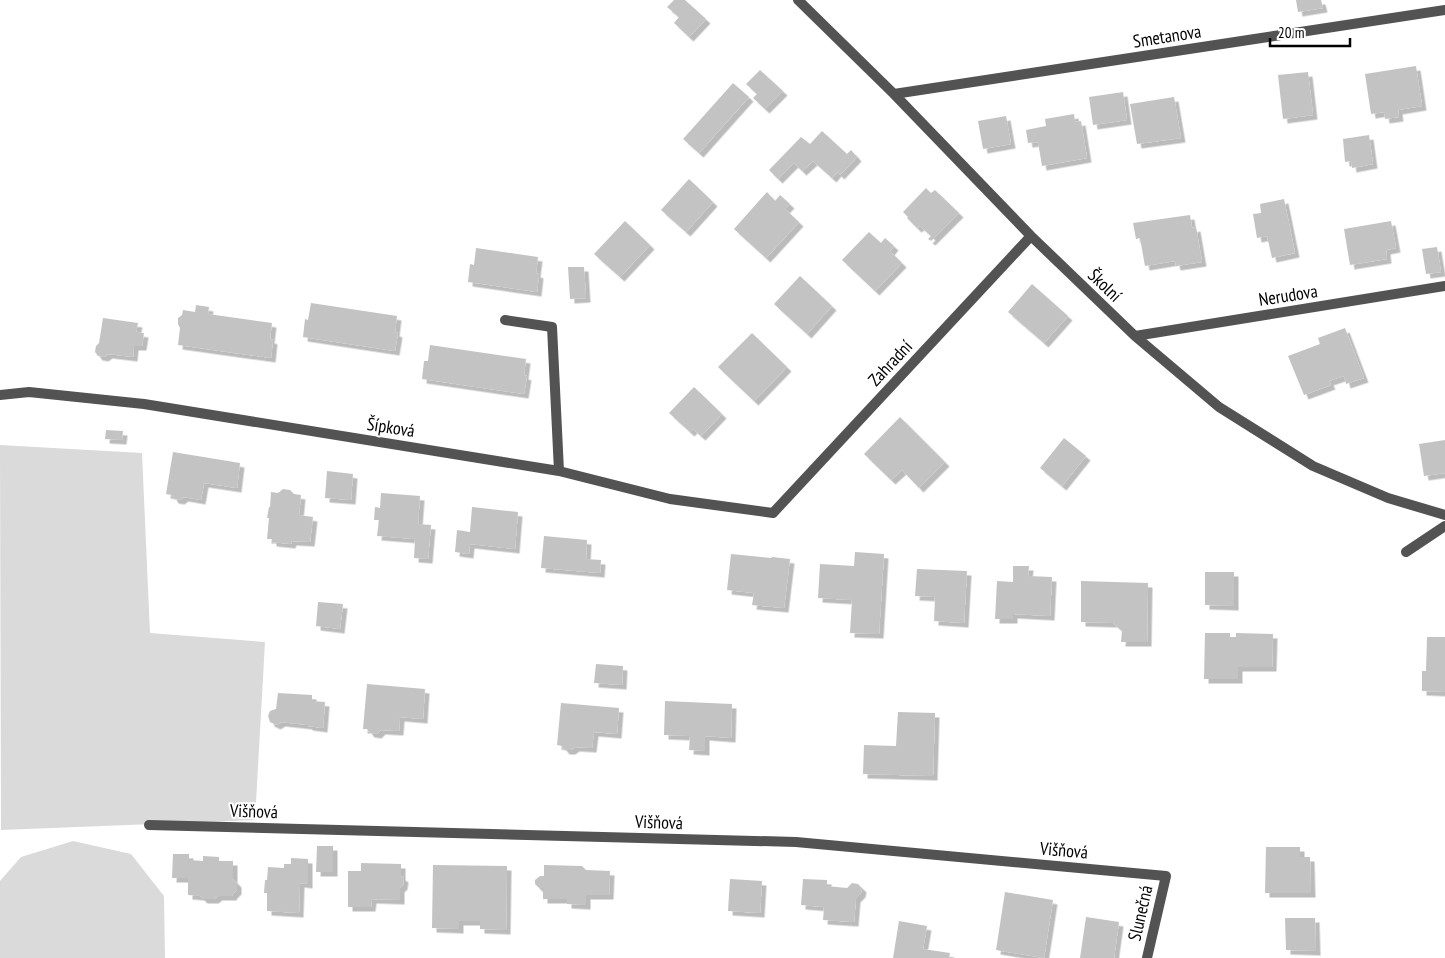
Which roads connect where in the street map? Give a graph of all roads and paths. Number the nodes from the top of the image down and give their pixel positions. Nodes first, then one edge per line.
1 (798, 0) edge
2 (1445, 10) edge
3 (894, 94) junction
4 (1031, 236) junction
5 (1445, 286) edge
6 (505, 320) dead end
7 (1135, 336) junction
8 (0, 395) edge
9 (559, 471) junction
10 (774, 513) joint
11 (1445, 515) edge
12 (1445, 526) edge
13 (1406, 552) dead end
14 (150, 825) dead end
15 (1166, 876) joint
16 (1147, 958) edge

1 - 3 street, Školní
2 - 3 street, Smetanova
3 - 4 street, Školní
4 - 7 street, Školní
4 - 10 street, Zahradní
5 - 7 street, Nerudova
6 - 9 street
7 - 11 street, Školní
8 - 9 street, Šípková
9 - 10 street, Šípková
12 - 13 street
14 - 15 street, Višňová
15 - 16 street, Slunečná

